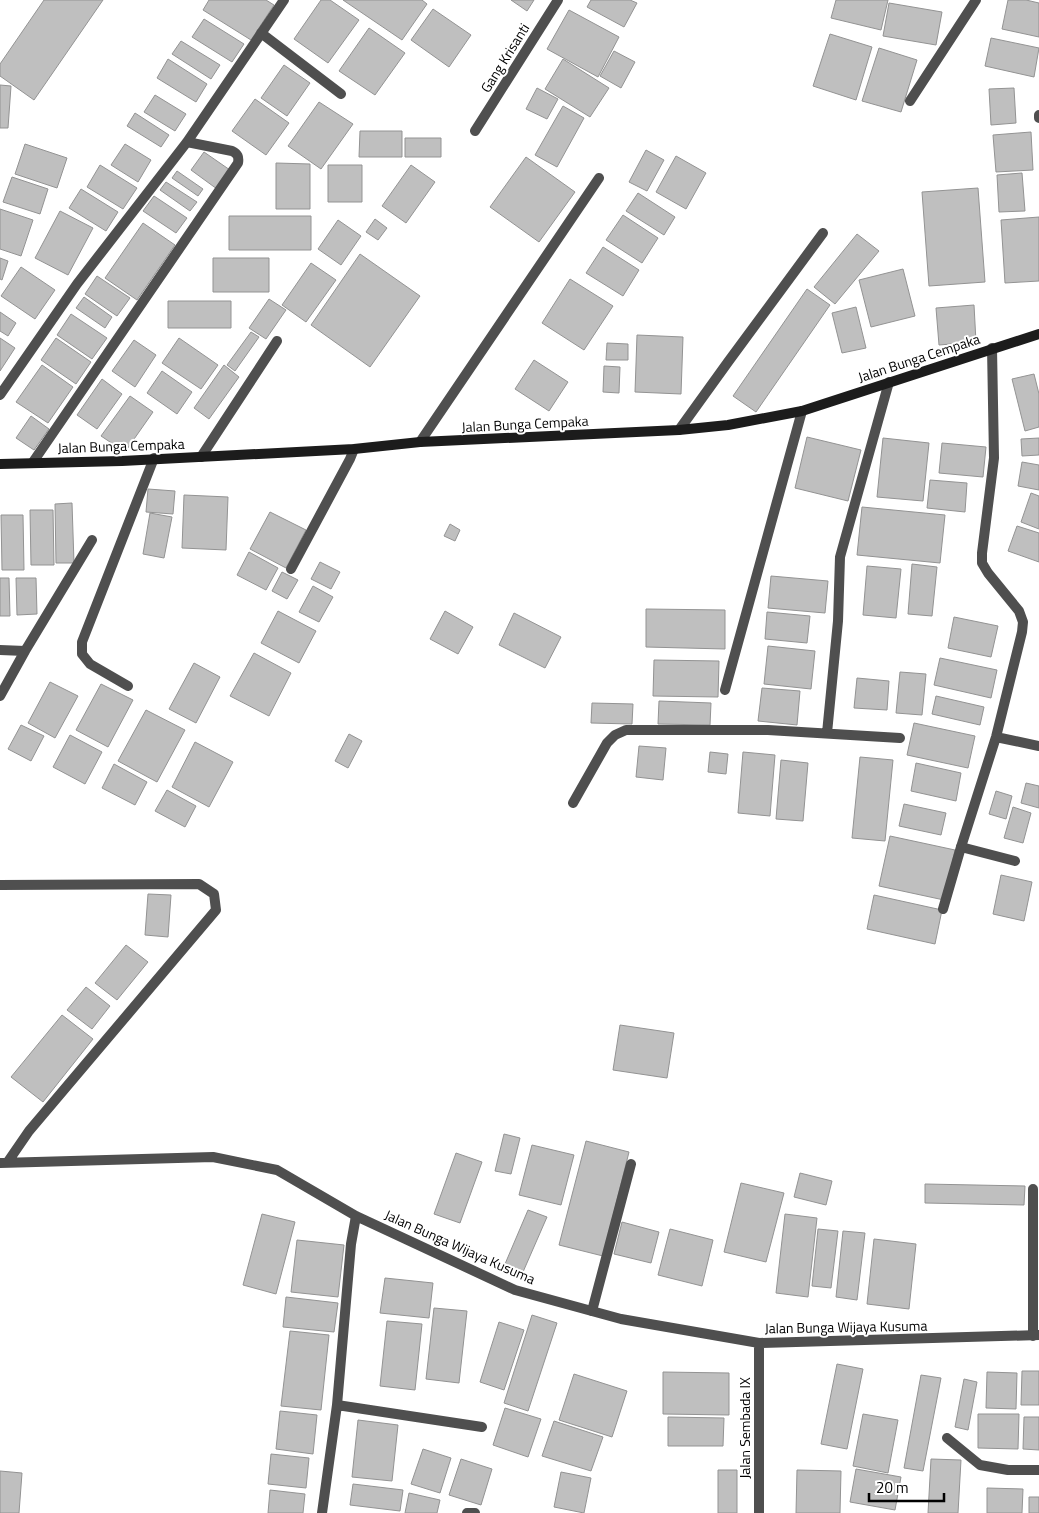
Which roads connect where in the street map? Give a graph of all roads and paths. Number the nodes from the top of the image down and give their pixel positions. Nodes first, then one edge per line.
1 (284, 0) edge
2 (558, 0) edge
3 (976, 0) edge
4 (261, 33) junction
5 (341, 94) dead end
6 (910, 101) dead end
7 (474, 132) dead end
8 (187, 142) junction
9 (599, 178) dead end
10 (823, 233) dead end
11 (1039, 334) edge
12 (277, 341) dead end
13 (992, 348) junction
14 (889, 382) junction
15 (0, 395) edge
16 (802, 411) junction
17 (679, 430) junction
18 (420, 442) junction
19 (354, 449) junction
20 (201, 457) junction
21 (154, 458) junction
22 (33, 462) junction
23 (0, 464) edge
24 (92, 540) dead end
25 (291, 569) dead end
26 (0, 650) edge
27 (26, 651) junction
28 (128, 686) dead end
29 (725, 690) dead end
30 (0, 696) edge
31 (827, 733) junction
32 (996, 737) junction
33 (900, 738) dead end
34 (1039, 746) edge
35 (573, 803) dead end
36 (961, 847) junction
37 (1015, 861) dead end
38 (0, 885) edge
39 (943, 909) dead end
40 (4, 1163) edge
41 (631, 1164) dead end
42 (1034, 1189) dead end
43 (356, 1216) junction
44 (592, 1312) junction
45 (1036, 1335) edge
46 (759, 1343) junction
47 (337, 1405) junction
48 (482, 1427) dead end
49 (947, 1438) dead end
50 (1039, 1470) edge
51 (322, 1513) edge
52 (467, 1513) edge
53 (476, 1513) edge
54 (759, 1513) edge

1 - 4 street
2 - 7 street, Gang Krisanti
3 - 6 street
4 - 5 street
4 - 8 street
8 - 15 street
8 - 22 street
9 - 18 street
10 - 17 street
11 - 13 street, Jalan Bunga Cempaka
12 - 20 street
13 - 14 street, Jalan Bunga Cempaka
13 - 32 street
14 - 16 street, Jalan Bunga Cempaka
14 - 31 street
16 - 17 street, Jalan Bunga Cempaka
16 - 29 street
17 - 18 street, Jalan Bunga Cempaka
18 - 19 street, Jalan Bunga Cempaka
19 - 20 street, Jalan Bunga Cempaka
19 - 25 street
20 - 21 street, Jalan Bunga Cempaka
21 - 22 street, Jalan Bunga Cempaka
21 - 28 street
22 - 23 street, Jalan Bunga Cempaka
24 - 27 street
26 - 27 street
27 - 30 street
31 - 33 street
31 - 35 street
32 - 34 street
32 - 36 street
36 - 37 street
36 - 39 street
38 - 40 street
40 - 43 street, Jalan Bunga Wijaya Kusuma
41 - 44 street
42 - 45 street
43 - 44 street, Jalan Bunga Wijaya Kusuma
43 - 47 street
44 - 46 street, Jalan Bunga Wijaya Kusuma
45 - 46 street, Jalan Bunga Wijaya Kusuma
46 - 54 street, Jalan Sembada IX
47 - 48 street
47 - 51 street
49 - 50 street
52 - 53 street

